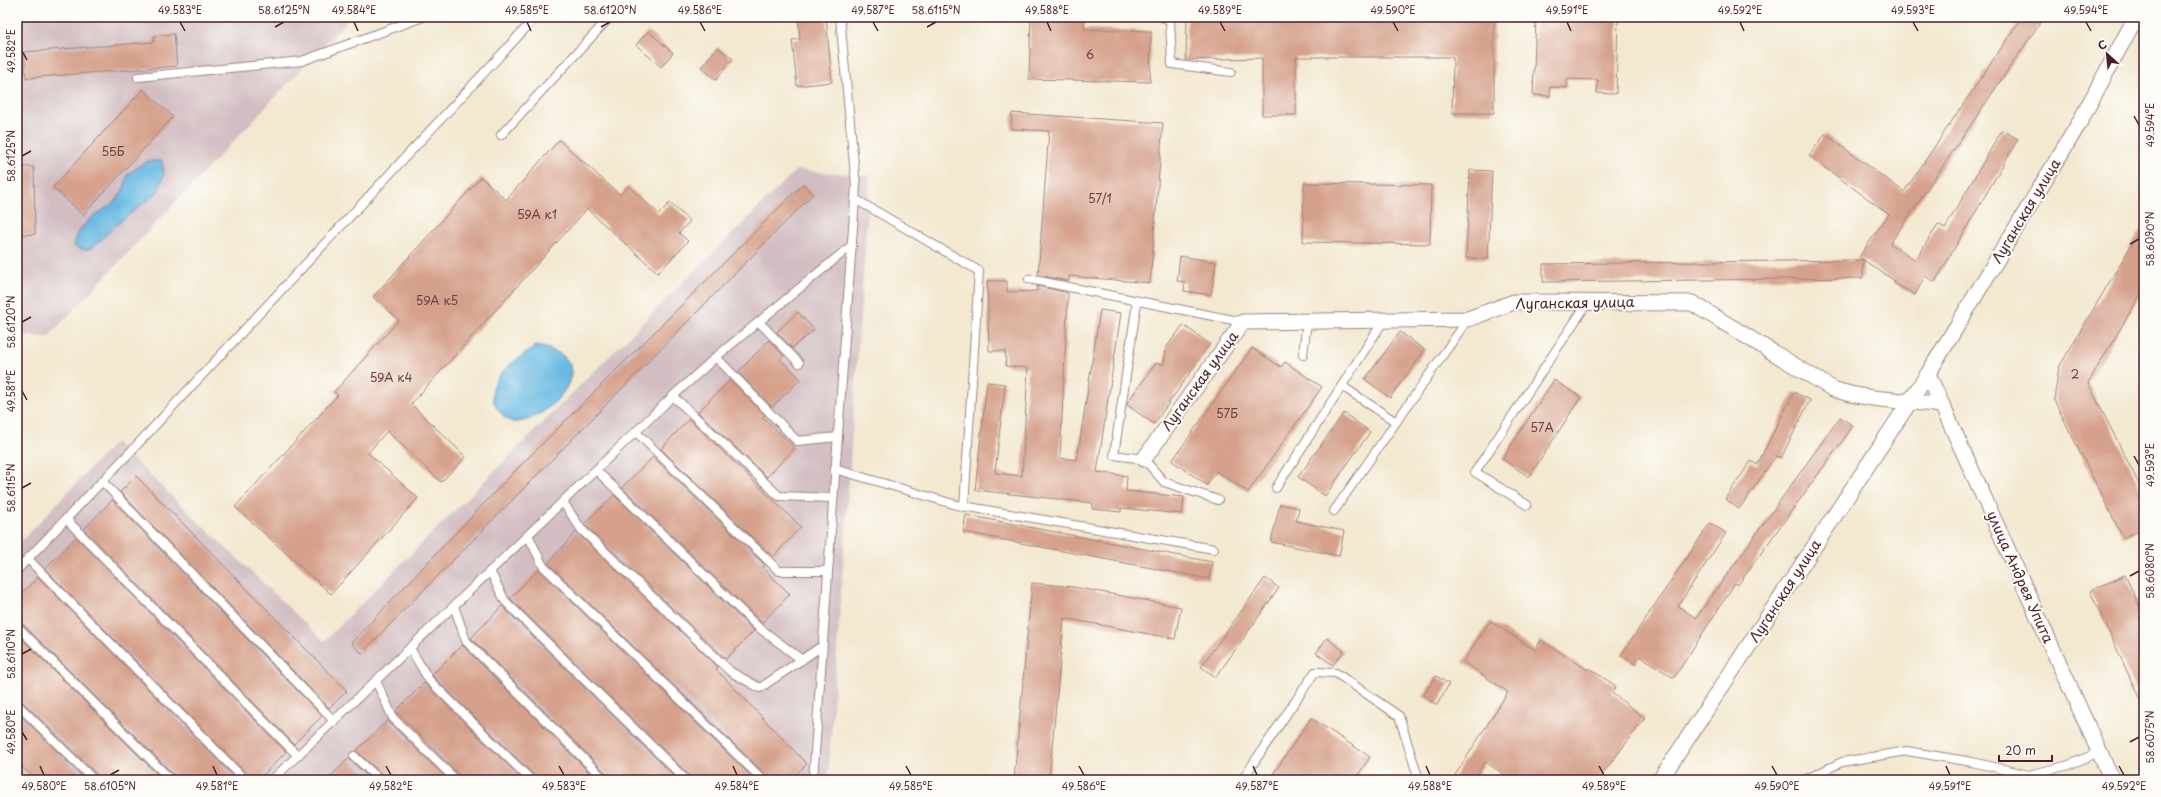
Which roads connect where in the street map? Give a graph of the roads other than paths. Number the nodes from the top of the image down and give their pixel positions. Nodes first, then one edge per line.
1 (422, 17) edge
2 (536, 17) edge
3 (610, 17) edge
4 (840, 17) edge
5 (1162, 17) edge
6 (2136, 17) edge
7 (1231, 72) dead end
8 (138, 77) dead end
9 (501, 135) dead end
10 (855, 199) junction
11 (852, 245) junction
12 (1029, 279) dead end
13 (1136, 302) junction
14 (1588, 302) junction
15 (1468, 319) junction
16 (1384, 320) junction
17 (1307, 321) junction
18 (759, 322) junction
19 (1243, 322) junction
20 (1303, 355) dead end
21 (716, 357) junction
22 (799, 363) dead end
23 (1928, 374) junction
24 (1342, 386) junction
25 (673, 396) junction
26 (1909, 402) junction
27 (1942, 405) junction
28 (1396, 422) junction
29 (636, 432) junction
30 (838, 436) junction
31 (1144, 459) junction
32 (835, 469) junction
33 (596, 470) junction
34 (102, 482) junction
35 (1276, 488) dead end
36 (833, 498) junction
37 (1218, 500) dead end
38 (562, 502) junction
39 (1527, 505) dead end
40 (964, 507) junction
41 (1334, 511) dead end
42 (66, 519) junction
43 (528, 535) junction
44 (1214, 549) dead end
45 (28, 559) junction
46 (17, 570) edge
47 (490, 571) junction
48 (828, 571) junction
49 (454, 606) junction
50 (17, 626) edge
51 (822, 646) junction
52 (410, 648) junction
53 (802, 660) junction
54 (376, 681) junction
55 (17, 704) edge
56 (334, 721) junction
57 (2099, 752) junction
58 (298, 756) junction
59 (354, 756) dead end
60 (2032, 778) edge
61 (94, 780) edge
62 (171, 780) edge
63 (245, 780) edge
64 (272, 780) edge
65 (380, 780) edge
66 (456, 780) edge
67 (531, 780) edge
68 (605, 780) edge
69 (686, 780) edge
70 (763, 780) edge
71 (813, 780) edge
72 (1242, 780) edge
73 (1419, 780) edge
74 (1660, 780) edge
75 (1804, 780) edge
76 (2112, 780) edge

1 - 8 lane
2 - 34 lane
3 - 9 lane
4 - 10 lane
5 - 7 lane
6 - 23 street, Луганская улица
10 - 11 lane
10 - 40 lane
11 - 18 lane
11 - 30 lane
12 - 13 lane
13 - 19 lane
13 - 31 lane
14 - 15 street, Луганская улица
14 - 26 street, Луганская улица
14 - 39 lane
15 - 16 street, Луганская улица
15 - 28 lane
16 - 17 street, Луганская улица
16 - 24 lane
17 - 19 street, Луганская улица
17 - 20 lane
18 - 21 lane
18 - 22 lane
19 - 31 street, Луганская улица
21 - 25 lane
21 - 30 lane
23 - 26 street, Луганская улица
23 - 27 street, улица Андрея Упита
24 - 28 lane
24 - 35 lane
25 - 29 lane
25 - 36 lane
26 - 27 street, Луганская улица
26 - 74 street, Луганская улица
27 - 57 street, улица Андрея Упита
28 - 41 lane
29 - 33 lane
29 - 48 lane
30 - 32 lane
31 - 37 lane
32 - 36 lane
32 - 40 lane
33 - 38 lane
33 - 53 lane
34 - 42 lane
34 - 56 lane
36 - 48 lane
38 - 43 lane
38 - 53 lane
40 - 44 lane
42 - 45 lane
42 - 58 lane
43 - 47 lane
43 - 70 lane
45 - 46 lane
45 - 63 lane
47 - 49 lane
47 - 69 lane
48 - 51 lane
49 - 52 lane
49 - 68 lane
50 - 62 lane
51 - 53 lane
51 - 71 lane
52 - 54 lane
52 - 67 lane
54 - 56 lane
54 - 66 lane
55 - 61 lane
56 - 58 lane
57 - 60 lane
57 - 76 street, улица Андрея Упита
58 - 64 lane
59 - 65 lane
60 - 75 lane
72 - 73 lane

